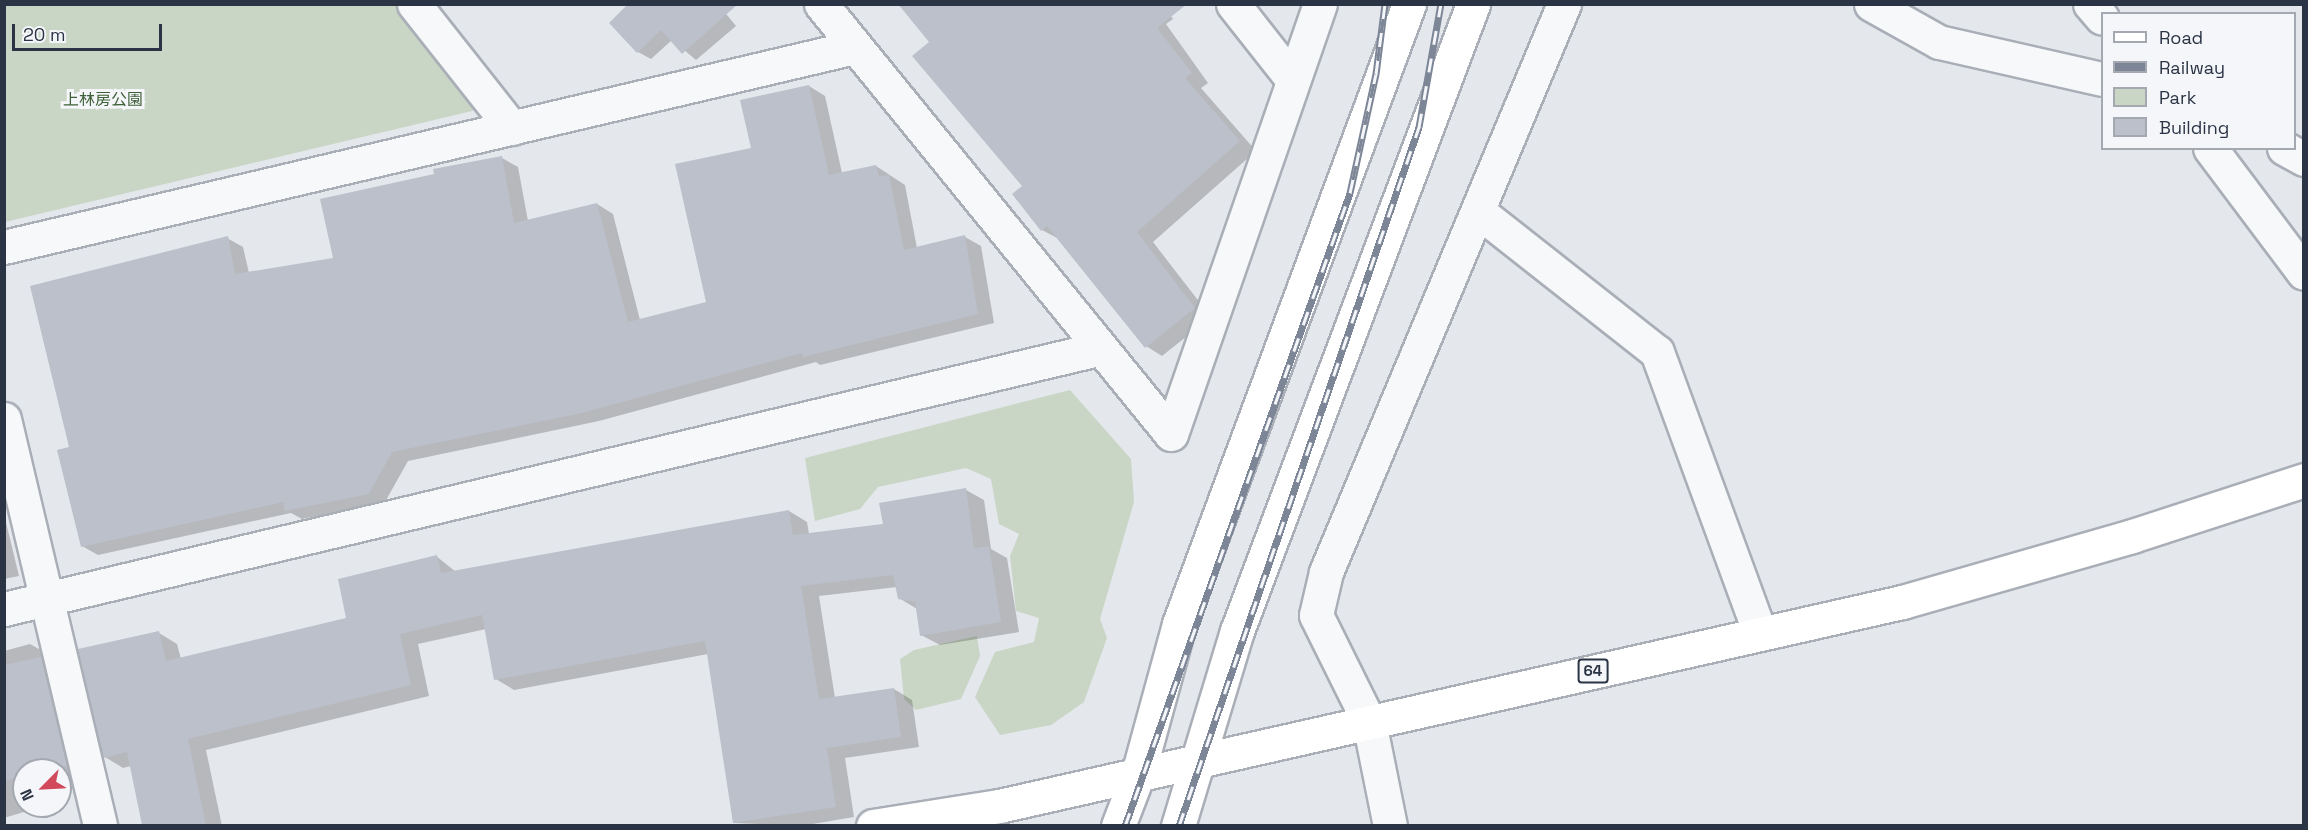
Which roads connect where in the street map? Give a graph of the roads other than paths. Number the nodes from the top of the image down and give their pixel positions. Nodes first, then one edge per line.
1 (414, 4) edge
2 (820, 4) edge
3 (1233, 4) edge
4 (1320, 4) edge
5 (1409, 4) edge
6 (1473, 4) edge
7 (1564, 4) edge
8 (1871, 4) edge
9 (2090, 4) edge
10 (2101, 16) edge
11 (855, 47) junction
12 (1292, 79) junction
13 (2101, 79) edge
14 (512, 128) junction
15 (2212, 150) edge
16 (2288, 150) edge
17 (2304, 159) edge
18 (1479, 212) junction
19 (4, 247) edge
20 (2304, 273) edge
21 (1098, 349) junction
22 (4, 419) edge
23 (2304, 480) edge
24 (47, 599) junction
25 (4, 609) edge
26 (1760, 634) junction
27 (1369, 722) junction
28 (1197, 762) junction
29 (1138, 774) junction
30 (100, 825) edge
31 (873, 825) edge
32 (1118, 825) edge
33 (1178, 825) edge
34 (1390, 825) edge

1 - 14 street
2 - 11 street
3 - 12 street
4 - 12 street
5 - 29 street
6 - 28 street
7 - 18 street
8 - 13 street
9 - 10 street
11 - 14 street
11 - 21 street
12 - 21 street
14 - 19 street
15 - 20 street
16 - 17 street
18 - 26 street
18 - 27 street
21 - 24 street
22 - 24 street
23 - 26 street, 64
24 - 25 street
24 - 30 street
26 - 27 street, 64
27 - 28 street, 64
27 - 34 street
28 - 29 street, 64
28 - 33 street
29 - 31 street, 64
29 - 32 street

